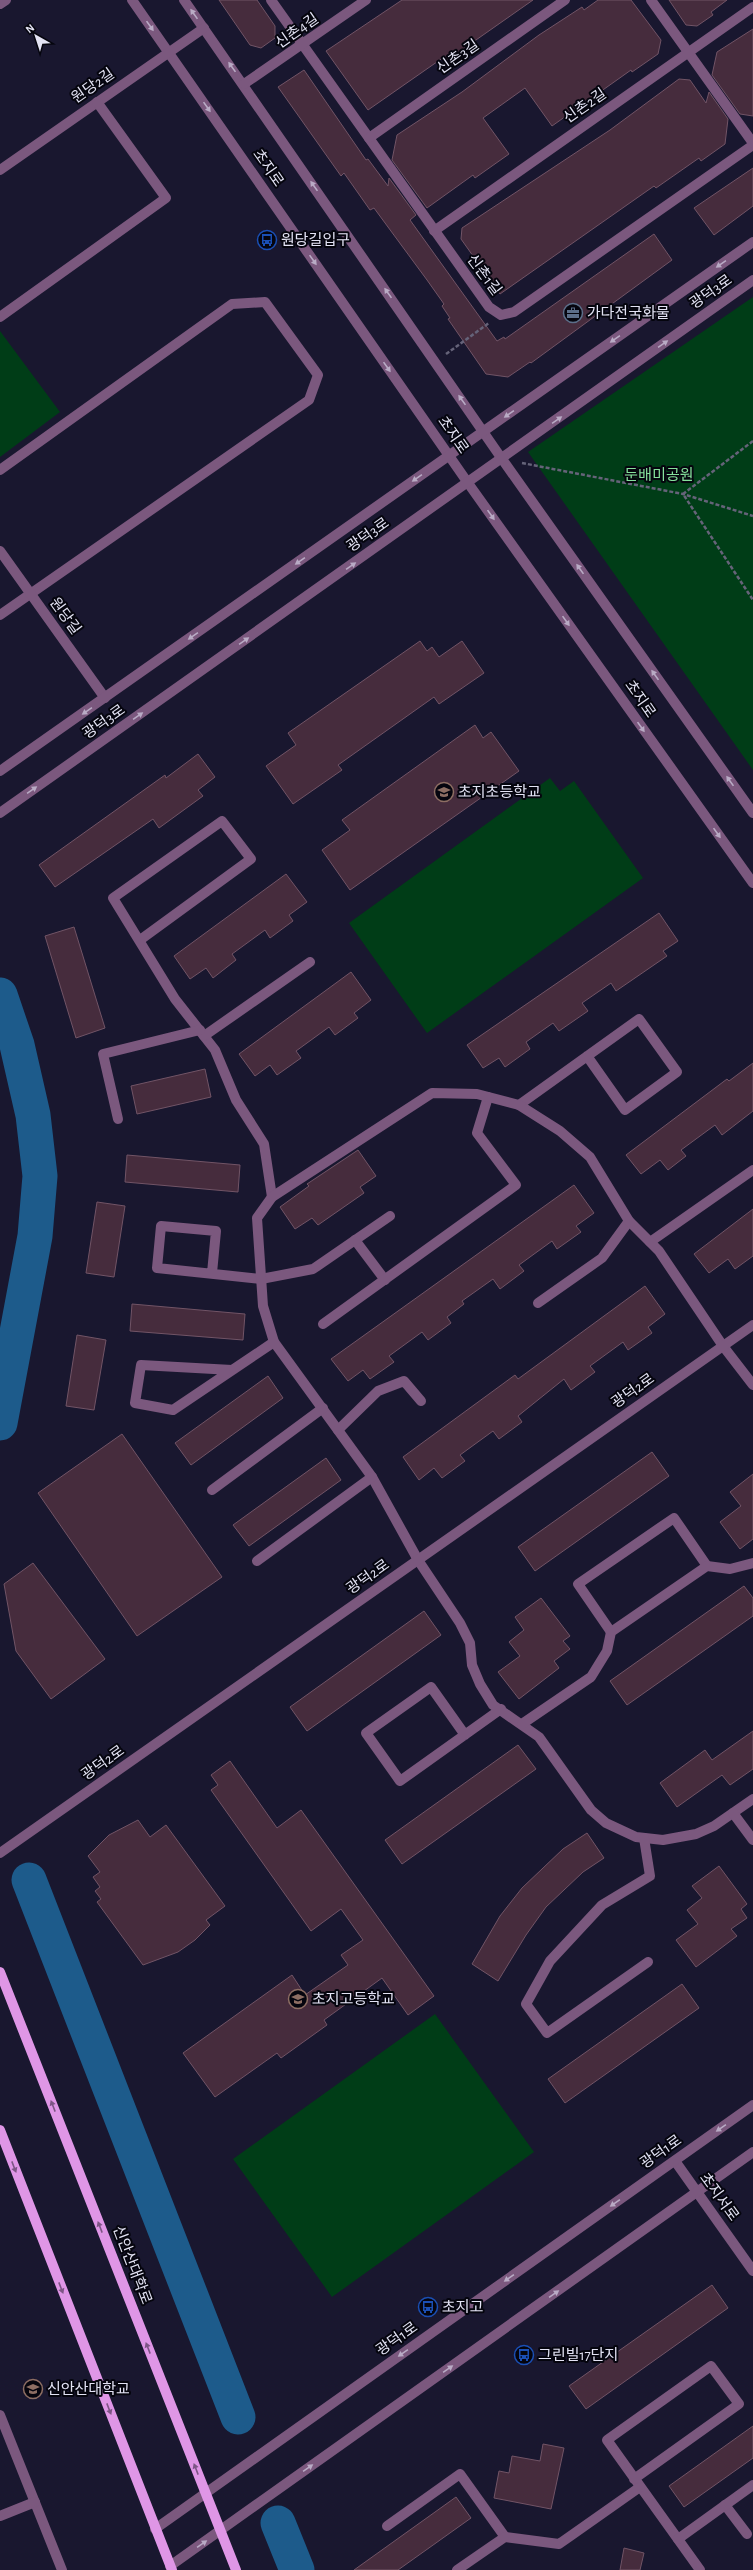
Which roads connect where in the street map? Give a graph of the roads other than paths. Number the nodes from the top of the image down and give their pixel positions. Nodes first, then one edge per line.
1 (6, 0) edge
2 (132, 0) edge
3 (184, 0) edge
4 (271, 0) edge
5 (366, 0) edge
6 (565, 0) edge
7 (652, 0) edge
8 (0, 4) edge
9 (753, 7) edge
10 (204, 28) junction
11 (303, 46) junction
12 (169, 52) junction
13 (688, 52) junction
14 (244, 84) junction
15 (97, 102) junction
16 (368, 138) junction
17 (753, 144) edge
18 (0, 170) edge
19 (434, 231) junction
20 (753, 242) edge
21 (753, 280) edge
22 (0, 317) edge
23 (484, 432) junction
24 (449, 456) junction
25 (502, 459) junction
26 (0, 470) edge
27 (468, 483) junction
28 (0, 551) edge
29 (30, 593) junction
30 (0, 615) edge
31 (105, 698) junction
32 (0, 771) edge
33 (0, 813) edge
34 (753, 813) edge
35 (753, 883) edge
36 (140, 940) junction
37 (310, 962) dead end
38 (202, 1033) junction
39 (587, 1056) junction
40 (488, 1097) junction
41 (519, 1105) junction
42 (118, 1119) dead end
43 (753, 1170) edge
44 (272, 1197) junction
45 (390, 1216) dead end
46 (629, 1221) junction
47 (355, 1240) junction
48 (650, 1242) junction
49 (212, 1273) junction
50 (261, 1279) junction
51 (385, 1280) junction
52 (538, 1303) dead end
53 (323, 1324) dead end
54 (753, 1325) edge
55 (274, 1342) junction
56 (723, 1346) junction
57 (232, 1370) junction
58 (753, 1386) edge
59 (421, 1401) dead end
60 (323, 1408) junction
61 (338, 1430) junction
62 (372, 1477) junction
63 (212, 1490) dead end
64 (418, 1560) junction
65 (257, 1561) dead end
66 (753, 1563) edge
67 (707, 1566) junction
68 (611, 1632) junction
69 (501, 1709) junction
70 (522, 1724) junction
71 (465, 1735) junction
72 (753, 1799) edge
73 (734, 1813) junction
74 (644, 1838) junction
75 (753, 1840) edge
76 (0, 1853) edge
77 (648, 1962) dead end
78 (0, 1972) edge
79 (753, 2105) edge
80 (0, 2130) edge
81 (753, 2152) edge
82 (674, 2161) junction
83 (698, 2192) junction
84 (753, 2271) edge
85 (0, 2415) edge
86 (634, 2479) junction
87 (753, 2485) edge
88 (640, 2487) junction
89 (205, 2493) junction
90 (35, 2502) junction
91 (725, 2505) junction
92 (0, 2516) edge
93 (387, 2526) dead end
94 (155, 2529) junction
95 (220, 2530) junction
96 (747, 2534) dead end
97 (504, 2537) junction
98 (678, 2539) junction
99 (171, 2568) edge
100 (62, 2570) edge
101 (236, 2570) edge
102 (457, 2570) edge
103 (700, 2570) edge

1 - 8 street
2 -> 12 street, 초지로
10 -> 3 street, 초지로
4 - 11 street, 신촌1길
5 - 11 street, 신촌4길
6 - 16 street, 신촌3길
7 - 13 street
9 - 13 street, 신촌2길
10 - 12 street, 원당2길
14 -> 10 street, 초지로
11 - 14 street, 신촌4길
11 - 16 street, 신촌1길
12 - 15 street, 원당2길
12 -> 24 street, 초지로
13 - 17 street
13 - 19 street, 신촌2길
23 -> 14 street, 초지로
15 - 18 street, 원당2길
15 - 22 street
16 - 19 street, 신촌1길
17 - 19 street, 신촌1길
20 -> 23 street, 광덕3로
25 -> 21 street, 광덕3로
23 - 24 street, 광덕3로
23 - 25 street, 초지로
24 - 27 street, 초지로
24 -> 31 street, 광덕3로
25 - 27 street, 광덕3로
34 -> 25 street, 초지로
26 - 29 street
33 -> 27 street, 광덕3로
27 -> 35 street, 초지로
28 - 29 street, 원당길
29 - 30 street
29 - 31 street, 원당길
31 -> 32 street, 광덕3로
36 - 36 street
36 - 38 street
37 - 38 street
38 - 42 street
38 - 44 street
39 - 39 street
39 - 41 street
40 - 41 street
40 - 44 street
40 - 51 street
41 - 46 street
43 - 48 street
44 - 50 street
45 - 47 street
46 - 48 street
46 - 52 street
47 - 50 street
47 - 51 street
48 - 56 street
49 - 49 street
49 - 50 street
50 - 55 street
51 - 53 street
54 - 56 street, 광덕2로
55 - 57 street
55 - 60 street
56 - 58 street
56 - 64 street, 광덕2로
57 - 57 street
59 - 61 street
60 - 61 street
60 - 63 street
61 - 62 street
62 - 64 street
62 - 65 street
64 - 69 street
64 - 76 street, 광덕2로
66 - 67 street
67 - 68 street
67 - 68 street
68 - 70 street
69 - 70 street
69 - 71 street
70 - 74 street
71 - 71 street
72 - 73 street
73 - 74 street
73 - 75 street
74 - 77 street
89 -> 78 main road, 신안산대학로
79 -> 82 street, 광덕1로
80 -> 94 main road
81 - 83 street
82 - 83 street, 초지서로
82 -> 89 street, 광덕1로
83 - 84 street, 초지서로
95 -> 83 street
85 - 90 street
86 - 86 street
86 - 88 street
87 - 91 street
88 - 97 street
88 - 98 street
89 - 94 street, 광덕1로
89 - 95 main road, 신안산대학로
90 - 92 street
90 - 100 street
91 - 96 street
91 - 98 street
93 - 97 street
94 - 99 main road
99 -> 95 street
95 - 101 main road, 신안산대학로
97 - 102 street
98 - 103 street

